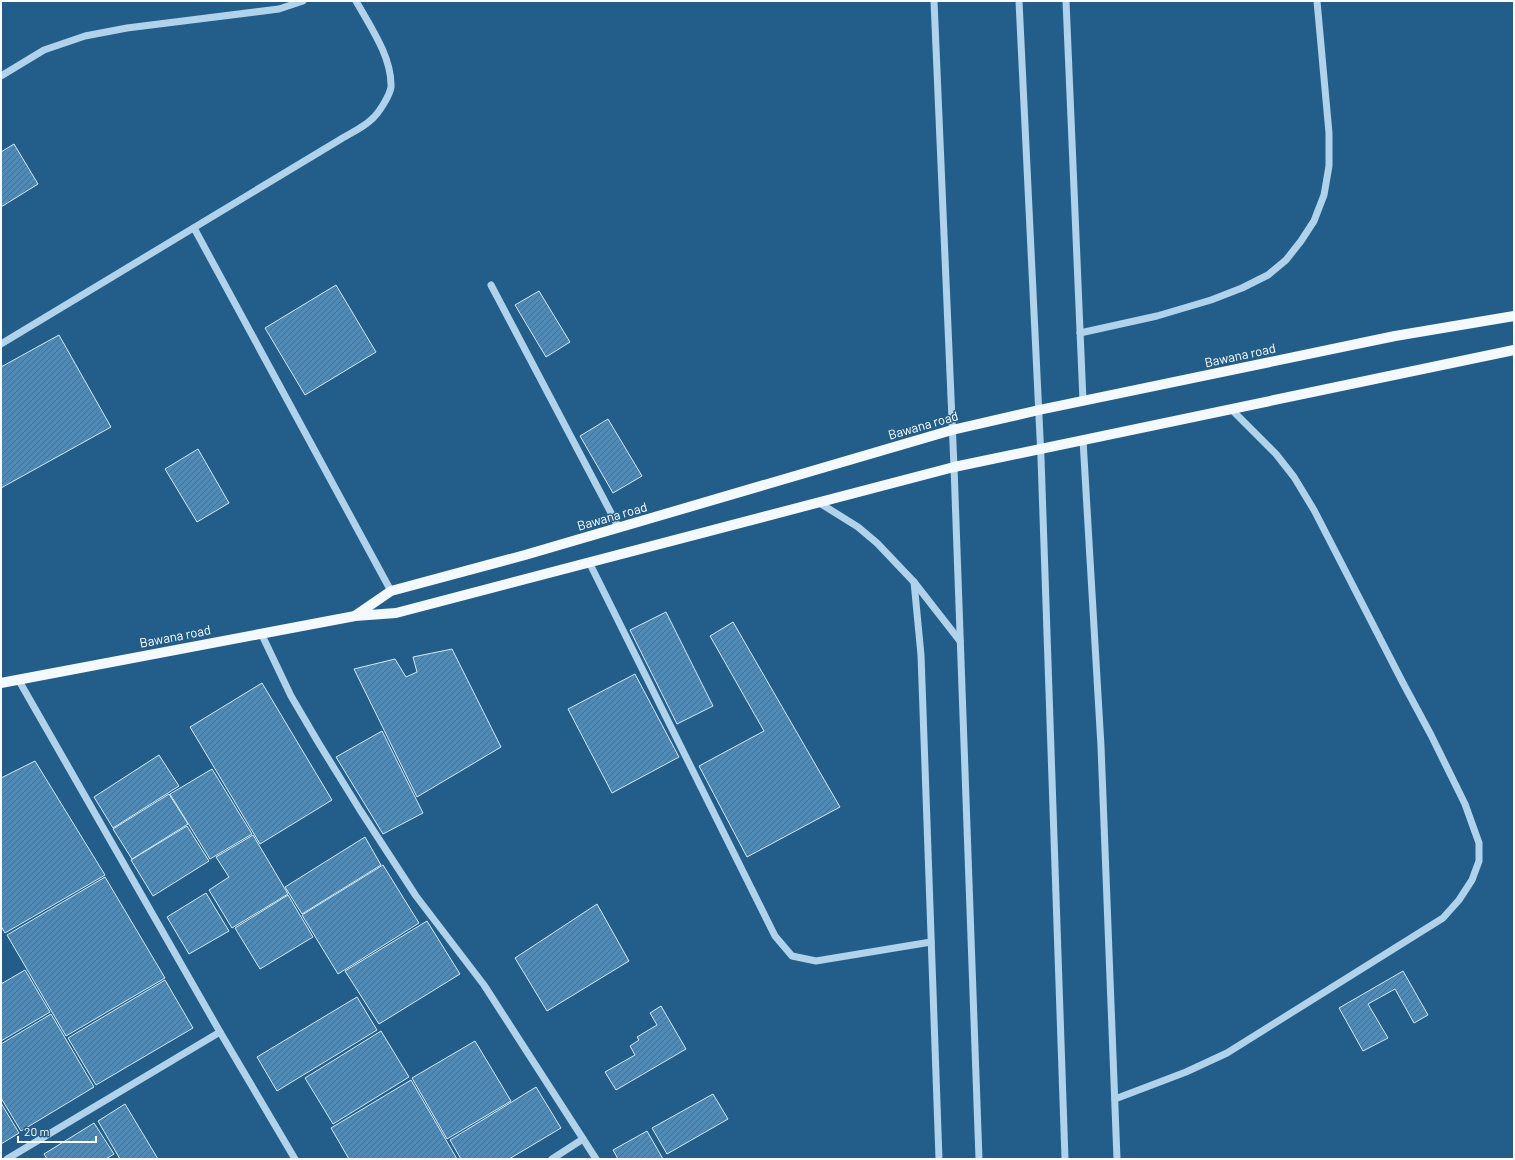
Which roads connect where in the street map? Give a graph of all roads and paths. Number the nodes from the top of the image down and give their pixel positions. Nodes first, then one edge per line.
1 (303, 1) edge
2 (356, 1) edge
3 (934, 1) edge
4 (1019, 1) edge
5 (1066, 1) edge
6 (1317, 1) edge
7 (1, 76) edge
8 (194, 228) junction
9 (491, 285) dead end
10 (1514, 316) edge
11 (1080, 332) junction
12 (1, 344) edge
13 (1514, 350) edge
14 (1083, 401) junction
15 (1231, 409) junction
16 (1039, 410) junction
17 (952, 430) junction
18 (1083, 440) junction
19 (1040, 449) junction
20 (954, 467) junction
21 (818, 502) junction
22 (619, 528) junction
23 (589, 562) junction
24 (914, 582) junction
25 (391, 591) junction
26 (355, 616) junction
27 (261, 633) junction
28 (960, 641) junction
29 (18, 679) junction
30 (1, 683) edge
31 (931, 942) junction
32 (220, 1032) junction
33 (1115, 1099) junction
34 (583, 1139) junction
35 (7, 1159) edge
36 (295, 1159) edge
37 (552, 1159) edge
38 (596, 1159) edge
39 (939, 1159) edge
40 (979, 1159) edge
41 (1065, 1159) edge
42 (1117, 1159) edge

1 - 7 street
2 - 8 street
3 - 17 street
4 - 16 street
5 - 11 street
6 - 11 street
8 - 12 street
8 - 25 street
9 - 22 street
10 - 14 main road, Bawana road
11 - 14 street
13 - 15 main road, Bawana road
14 - 16 main road, Bawana road
15 - 18 main road, Bawana road
15 - 33 street
16 - 17 main road, Bawana road
16 - 19 street
17 - 20 street
17 - 22 main road, Bawana road
18 - 19 main road, Bawana road
18 - 33 street
19 - 20 main road, Bawana road
19 - 41 street
20 - 21 main road, Bawana road
20 - 28 street
21 - 23 main road, Bawana road
21 - 24 street
22 - 25 main road, Bawana road
23 - 26 main road, Bawana road
23 - 31 street
24 - 28 street
24 - 31 street
25 - 26 main road, Bawana road
26 - 27 main road, Bawana road
27 - 29 main road, Bawana road
27 - 34 street
28 - 40 street
29 - 30 main road, Bawana road
29 - 32 street
31 - 39 street
32 - 35 street
32 - 36 street
33 - 42 street
34 - 37 street
34 - 38 street

